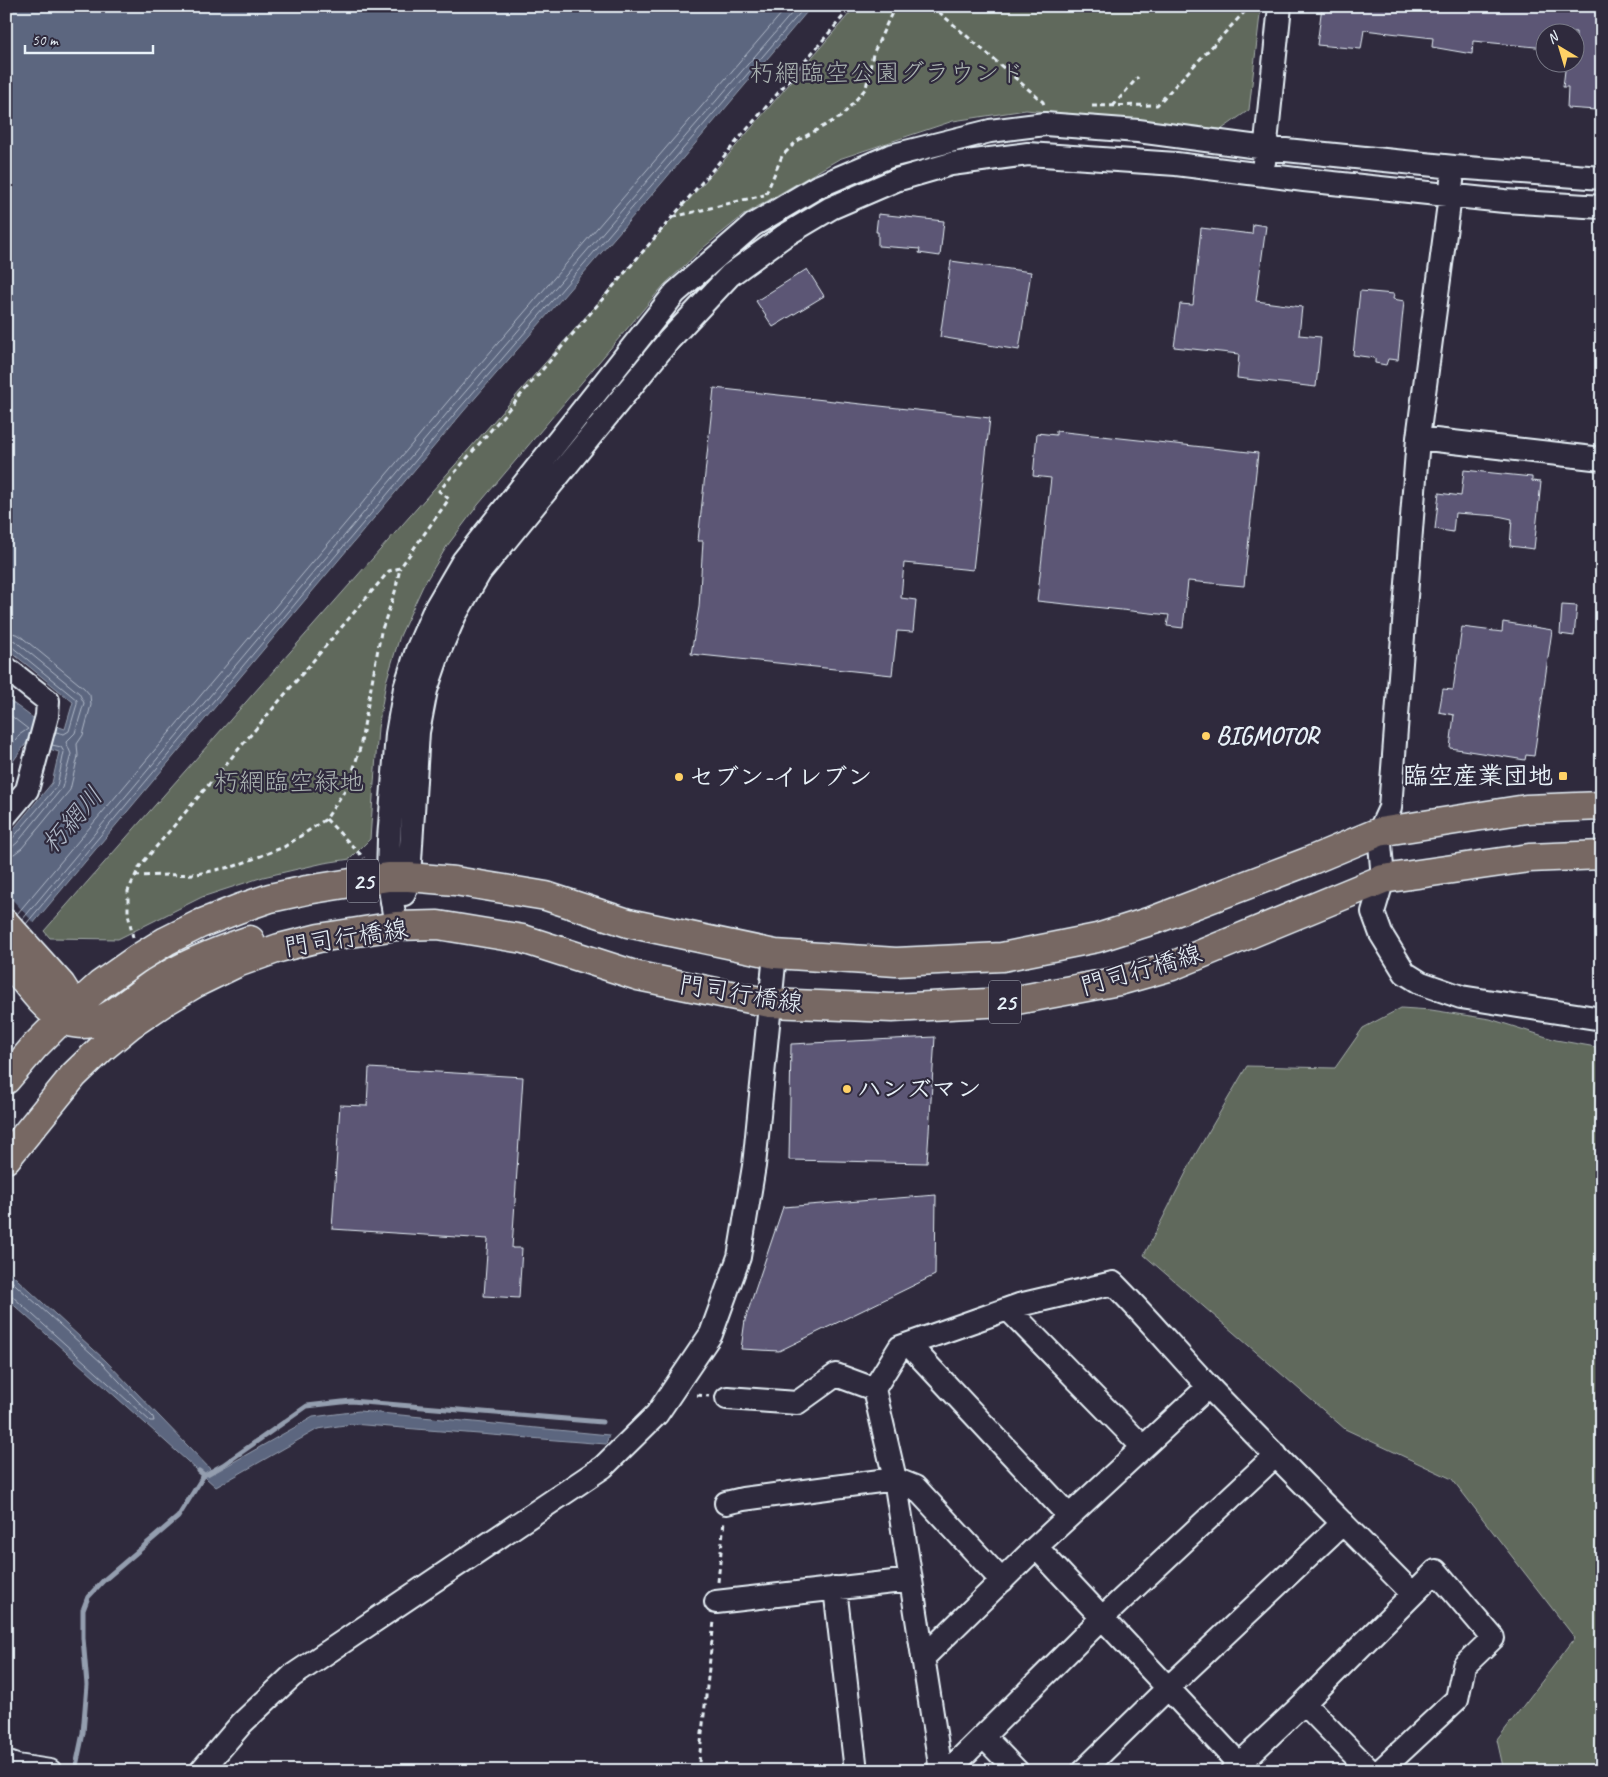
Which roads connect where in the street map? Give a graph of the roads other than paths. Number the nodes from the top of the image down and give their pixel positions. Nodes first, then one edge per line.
1 (1280, 6) edge
2 (1266, 148) junction
3 (1454, 167) junction
4 (1263, 175) junction
5 (1602, 178) edge
6 (1451, 195) junction
7 (1602, 206) edge
8 (1418, 438) junction
9 (1602, 459) edge
10 (6, 668) edge
11 (1602, 806) edge
12 (6, 815) edge
13 (1379, 832) junction
14 (1602, 855) edge
15 (398, 877) junction
16 (1383, 879) junction
17 (6, 924) edge
18 (396, 926) junction
19 (775, 954) junction
20 (13, 955) edge
21 (770, 1003) junction
22 (64, 1007) junction
23 (1602, 1019) edge
24 (74, 1075) junction
25 (6, 1080) edge
26 (6, 1159) edge
27 (1008, 1310) junction
28 (908, 1345) junction
29 (1208, 1386) junction
30 (874, 1389) junction
31 (727, 1398) dead end
32 (1143, 1448) junction
33 (1276, 1454) junction
34 (895, 1479) junction
35 (726, 1503) road end
36 (1069, 1516) junction
37 (1343, 1523) junction
38 (1036, 1547) junction
39 (911, 1580) junction
40 (1002, 1581) junction
41 (835, 1588) junction
42 (1414, 1594) junction
43 (716, 1602) road end
44 (1102, 1618) junction
45 (923, 1658) junction
46 (1168, 1688) junction
47 (1304, 1703) junction
48 (983, 1736) junction
49 (6, 1762) edge
50 (1235, 1767) edge
51 (50, 1771) edge
52 (201, 1771) edge
53 (856, 1771) edge
54 (941, 1771) edge
55 (948, 1771) edge
56 (1017, 1771) edge
57 (1083, 1771) edge
58 (1370, 1771) edge
59 (1380, 1771) edge

1 - 2 street
2 - 3 street
2 - 4 street
2 - 15 street
3 - 5 street
3 - 6 street
4 - 6 street
4 - 15 street
6 - 7 street
6 - 8 street
8 - 9 street
8 - 13 street
10 - 12 street
11 - 13 main road, 門司行橋線 / 25
13 - 16 street
13 - 19 main road, 門司行橋線 / 25
14 - 16 main road, 門司行橋線 / 25
15 - 18 street
15 - 19 main road, 門司行橋線 / 25
15 - 22 main road, 門司行橋線 / 25
16 - 21 main road, 門司行橋線 / 25
16 - 23 street
17 - 20 main road
18 - 21 main road, 門司行橋線 / 25
18 - 22 main road
18 - 24 main road, 門司行橋線 / 25
19 - 21 street
20 - 22 main road
21 - 52 street
22 - 24 main road
22 - 25 main road, 門司行橋線 / 25
24 - 26 main road, 門司行橋線 / 25
27 - 28 street
27 - 29 street
27 - 32 street
28 - 30 street
28 - 36 street
29 - 32 street
29 - 33 street
30 - 31 street
30 - 34 street
32 - 36 street
33 - 37 street
33 - 44 street
34 - 35 street
34 - 39 street
34 - 40 street
36 - 38 street
37 - 42 street
37 - 46 street
38 - 40 street
38 - 44 street
39 - 41 street
39 - 45 street
40 - 45 street
41 - 43 street
41 - 53 street
42 - 47 street
42 - 59 street
44 - 46 street
44 - 48 street
45 - 54 street
46 - 50 street
46 - 57 street
47 - 50 street
47 - 58 street
48 - 55 street
48 - 56 street
49 - 51 street

